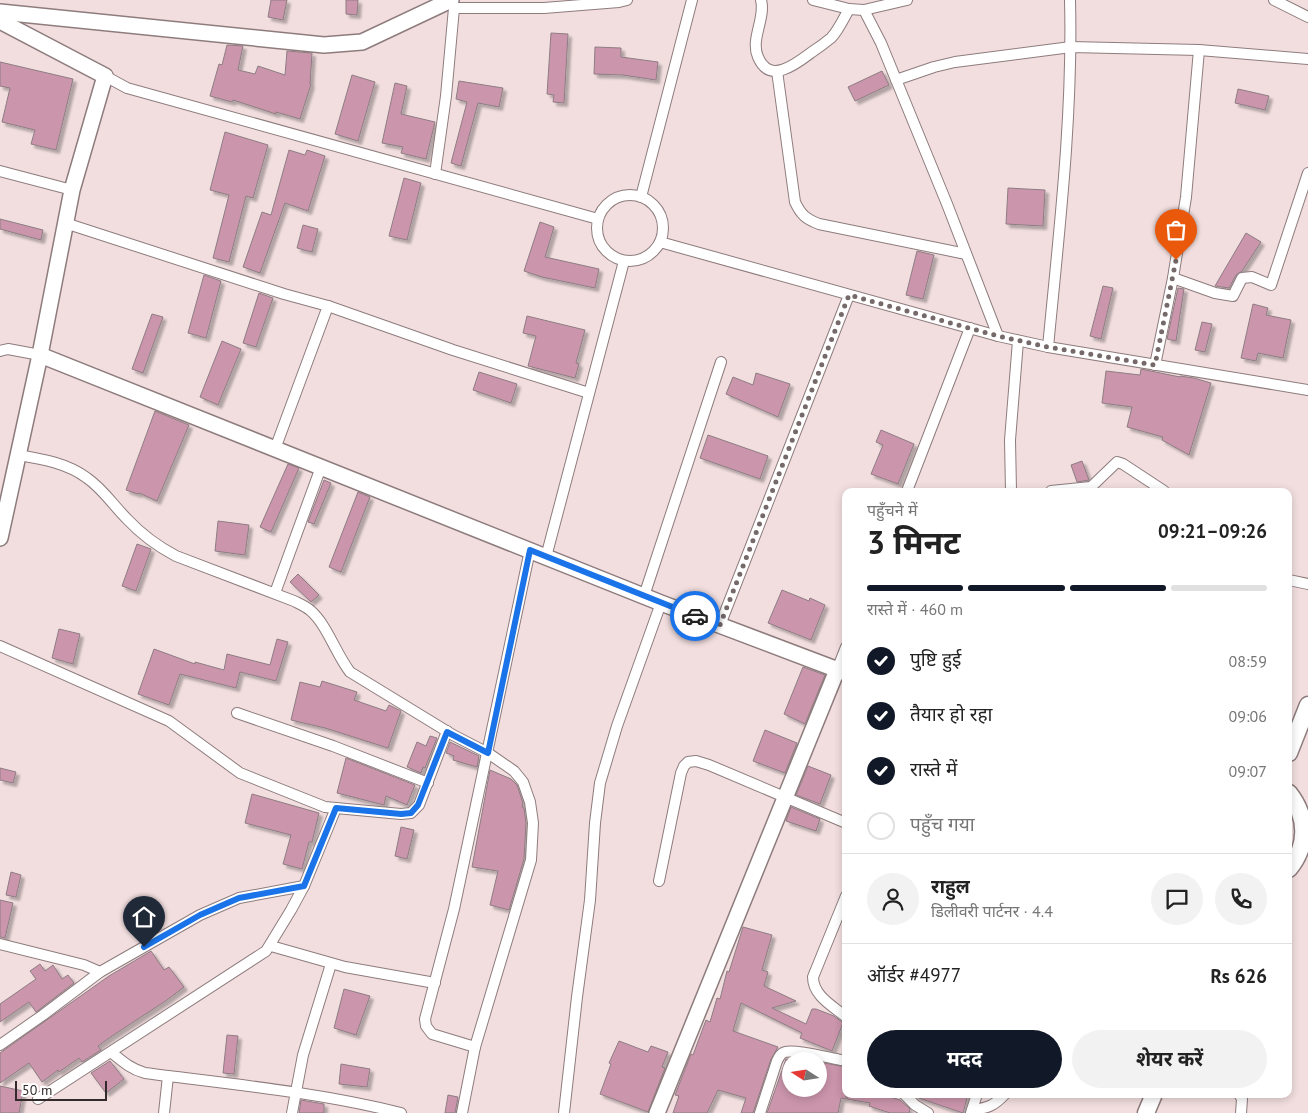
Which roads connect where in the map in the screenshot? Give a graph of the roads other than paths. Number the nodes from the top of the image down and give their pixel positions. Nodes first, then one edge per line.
1 (627, 0) edge
2 (692, 0) edge
3 (761, 0) edge
4 (813, 0) edge
5 (907, 0) edge
6 (1070, 0) edge
7 (1274, 0) edge
8 (452, 3) edge
9 (1286, 3) edge
10 (879, 4) edge
11 (849, 9) junction
12 (864, 10) junction
13 (0, 12) edge
14 (1308, 17) edge
15 (0, 20) edge
16 (1071, 47) junction
17 (1199, 50) junction
18 (1308, 59) edge
19 (777, 71) junction
20 (105, 76) junction
21 (896, 80) junction
22 (0, 171) edge
23 (1308, 173) edge
24 (435, 174) junction
25 (72, 190) junction
26 (642, 197) junction
27 (598, 219) junction
28 (65, 223) junction
29 (660, 242) junction
30 (966, 254) junction
31 (624, 261) junction
32 (1172, 278) junction
33 (849, 295) junction
34 (328, 306) junction
35 (970, 328) junction
36 (998, 336) junction
37 (1018, 341) junction
38 (1048, 347) junction
39 (0, 351) edge
40 (40, 355) junction
41 (721, 362) dead end
42 (1155, 365) junction
43 (1308, 390) edge
44 (589, 393) junction
45 (275, 449) junction
46 (18, 455) junction
47 (321, 467) junction
48 (908, 488) edge
49 (1011, 488) edge
50 (1093, 488) edge
51 (1160, 488) edge
52 (0, 538) edge
53 (530, 550) junction
54 (546, 556) junction
55 (1292, 581) edge
56 (1308, 584) edge
57 (275, 594) junction
58 (644, 596) junction
59 (661, 603) junction
60 (720, 625) junction
61 (0, 646) edge
62 (842, 672) edge
63 (1308, 705) edge
64 (236, 713) dead end
65 (447, 732) junction
66 (1292, 745) edge
67 (488, 753) junction
68 (428, 783) junction
69 (1292, 796) edge
70 (785, 797) junction
71 (336, 808) junction
72 (842, 821) edge
73 (1306, 849) edge
74 (1292, 866) edge
75 (658, 881) dead end
76 (304, 886) junction
77 (842, 906) edge
78 (0, 944) edge
79 (271, 946) junction
80 (331, 964) junction
81 (100, 972) junction
82 (434, 983) junction
83 (842, 1014) edge
84 (0, 1045) edge
85 (475, 1047) junction
86 (112, 1052) junction
87 (842, 1060) edge
88 (168, 1076) junction
89 (295, 1093) junction
90 (908, 1098) edge
91 (976, 1098) edge
92 (1002, 1098) edge
93 (1152, 1098) edge
94 (1241, 1098) edge
95 (38, 1099) dead end
96 (972, 1112) edge
97 (164, 1113) edge
98 (292, 1113) edge
99 (401, 1113) edge
100 (462, 1113) edge
101 (564, 1113) edge
102 (657, 1113) edge
103 (760, 1113) edge
104 (928, 1113) edge
105 (1146, 1113) edge
106 (1241, 1113) edge

1 - 8 street
2 - 26 street
3 - 19 street
4 - 11 street
5 - 10 street
6 - 16 street
7 - 9 street
8 - 13 main road
8 - 24 street
9 - 14 street
10 - 12 street
11 - 12 street
11 - 19 street
12 - 21 street
15 - 20 main road
16 - 17 street
16 - 21 street
16 - 38 street
17 - 18 street
17 - 32 street
19 - 30 street
20 - 24 street
20 - 25 main road
21 - 30 street
22 - 25 street
23 - 32 street
24 - 27 street
25 - 28 main road
26 - 27 street
26 - 29 street
27 - 31 street
28 - 34 street
28 - 40 main road
29 - 31 street
29 - 33 street
30 - 36 street
31 - 44 street
32 - 42 street
33 - 35 street
33 - 60 street
34 - 44 street
34 - 45 street
35 - 36 street
35 - 48 street
36 - 37 street
37 - 38 street
37 - 49 street
38 - 42 street
39 - 40 street
40 - 45 main road
40 - 46 main road
41 - 58 street
42 - 43 street
44 - 54 street
45 - 47 main road
46 - 52 main road
46 - 57 street
47 - 53 main road
47 - 57 street
50 - 51 street
53 - 54 main road
53 - 67 street
54 - 58 main road
55 - 56 street
57 - 65 street
58 - 59 main road
59 - 60 main road
59 - 101 street
60 - 62 main road
61 - 71 street
62 - 70 main road
63 - 66 main road
64 - 68 street
65 - 67 street
65 - 68 street
67 - 82 street
67 - 85 street
68 - 71 street
69 - 73 main road
70 - 72 street
70 - 75 street
70 - 102 main road
71 - 76 street
73 - 74 main road
76 - 79 street
76 - 81 street
77 - 83 street
78 - 81 street
79 - 80 street
79 - 86 street
80 - 82 street
80 - 89 street
81 - 84 street
82 - 85 street
85 - 100 street
86 - 88 street
86 - 95 street
87 - 103 street
88 - 89 street
88 - 97 street
89 - 98 street
89 - 99 street
90 - 104 street
91 - 96 street
92 - 96 street
93 - 105 main road
94 - 106 street

